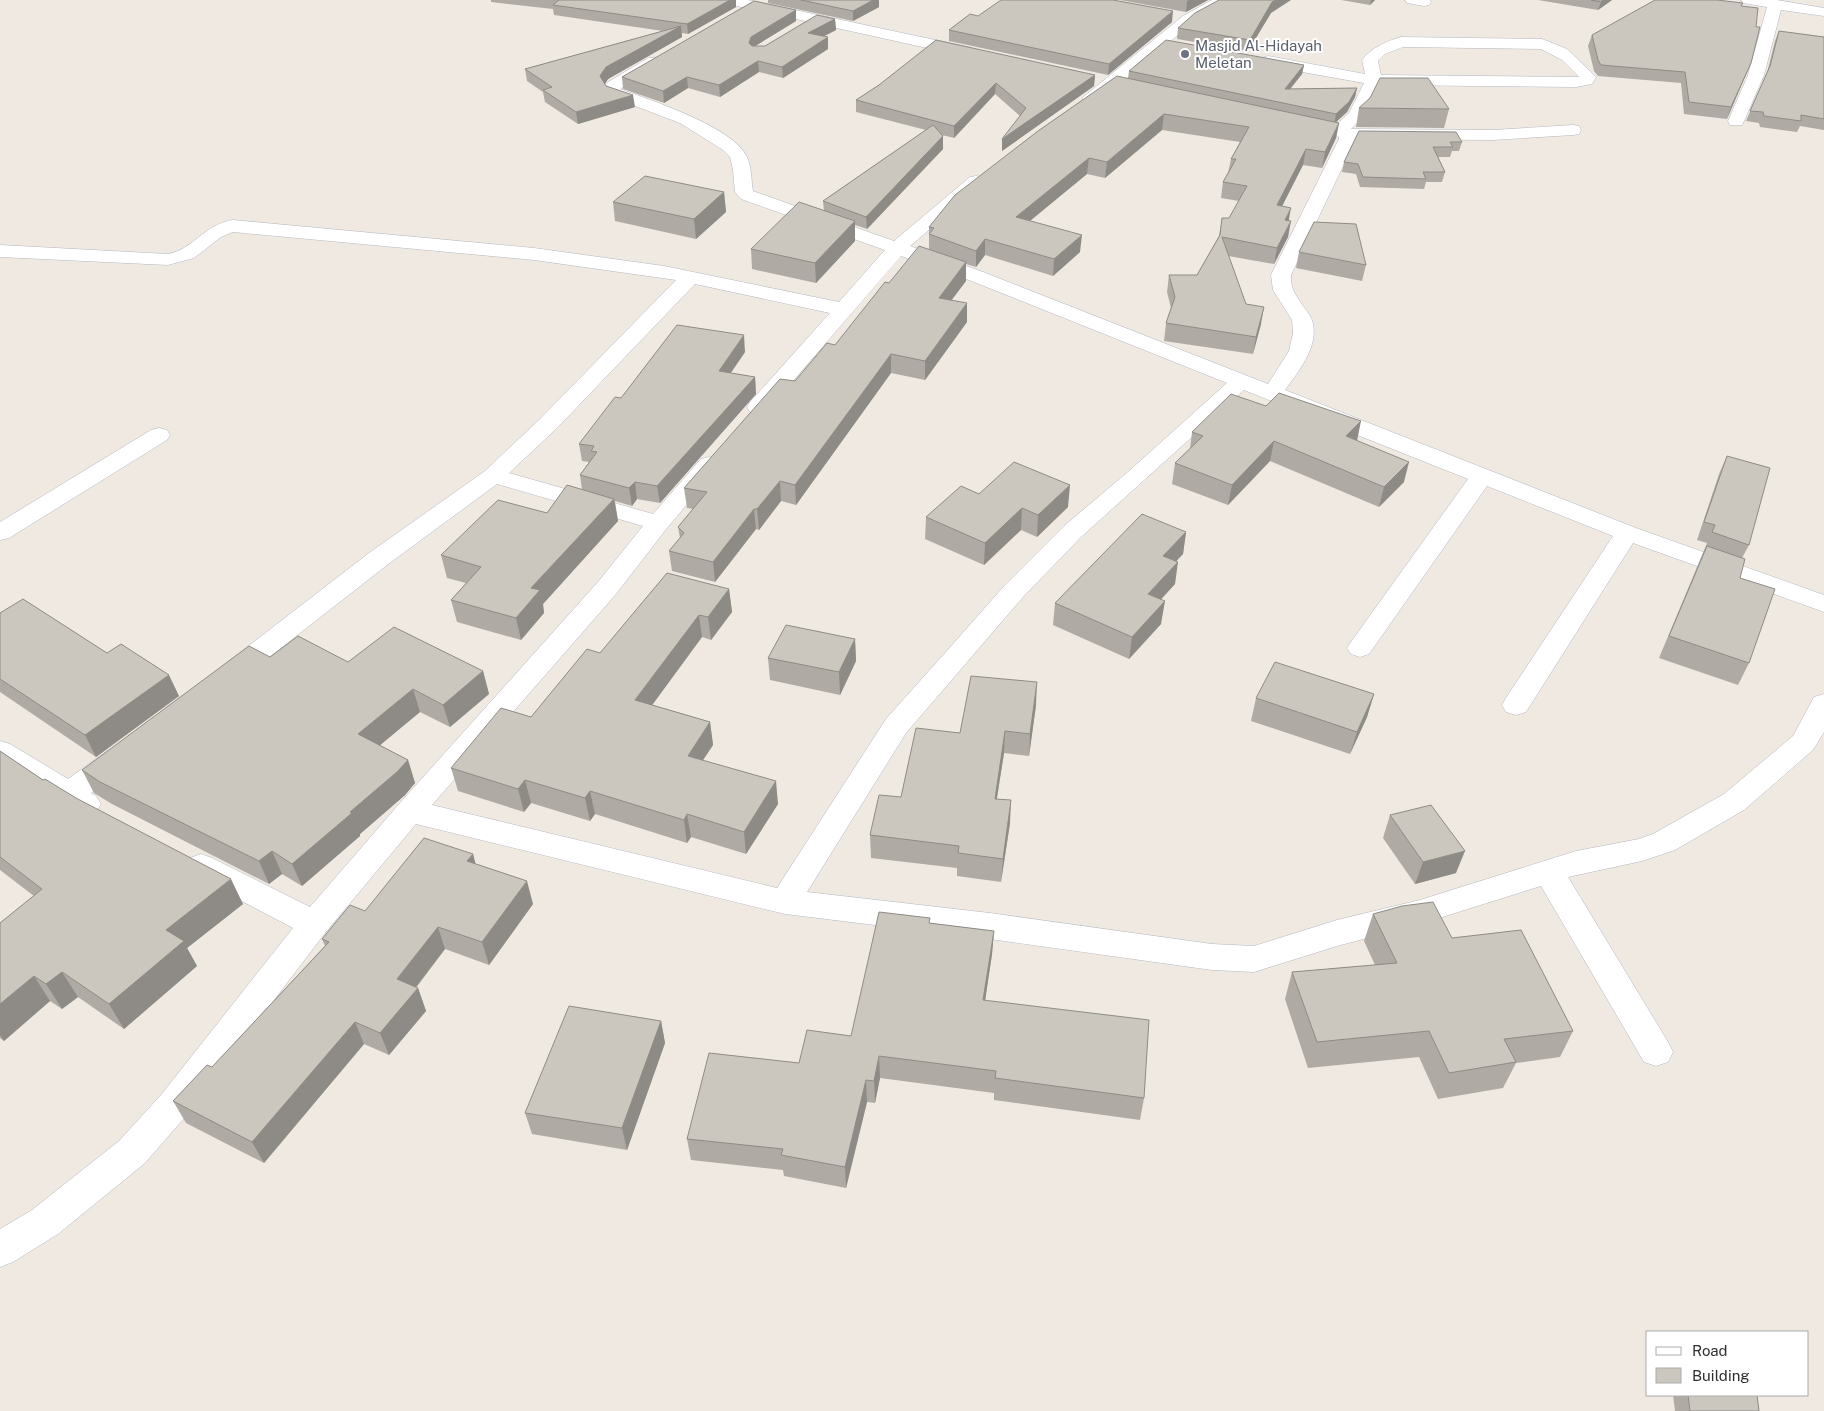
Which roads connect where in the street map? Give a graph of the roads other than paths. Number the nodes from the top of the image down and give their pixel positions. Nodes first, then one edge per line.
1 (728, 0) edge
2 (1223, 0) edge
3 (1748, 0) edge
4 (757, 2) edge
5 (1775, 4) junction
6 (1824, 12) edge
7 (736, 15) edge
8 (814, 19) junction
9 (794, 31) edge
10 (667, 54) edge
11 (987, 56) edge
12 (1248, 58) edge
13 (1374, 80) junction
14 (1070, 112) edge
15 (1282, 119) edge
16 (1736, 121) dead end
17 (1573, 130) dead end
18 (1343, 133) junction
19 (992, 169) edge
20 (898, 247) junction
21 (0, 251) edge
22 (690, 278) junction
23 (842, 309) junction
24 (1241, 381) junction
25 (1272, 393) junction
26 (741, 427) edge
27 (159, 435) dead end
28 (722, 449) edge
29 (493, 476) junction
30 (1482, 476) junction
31 (658, 523) junction
32 (0, 533) edge
33 (1627, 533) junction
34 (1824, 604) edge
35 (1360, 648) dead end
36 (209, 690) edge
37 (1824, 704) edge
38 (1516, 705) dead end
39 (132, 747) edge
40 (0, 751) edge
41 (70, 793) junction
42 (410, 811) junction
43 (109, 818) edge
44 (178, 854) edge
45 (1548, 871) junction
46 (785, 902) junction
47 (314, 924) junction
48 (1656, 1052) dead end
49 (0, 1249) edge

1 - 4 street
2 - 14 street
3 - 5 street
4 - 7 street
4 - 8 street
5 - 6 street
5 - 16 street
8 - 9 street
8 - 11 street
10 - 20 street
12 - 13 street
13 - 13 street
13 - 18 street
15 - 18 street
17 - 18 street
18 - 25 street
19 - 20 street
20 - 23 street
20 - 24 street
21 - 22 street
22 - 23 street
22 - 29 street
23 - 26 street
24 - 25 street
24 - 46 street
25 - 30 street
27 - 32 street
28 - 31 street
29 - 31 street
29 - 36 street
30 - 33 street
30 - 35 street
31 - 42 street
33 - 34 street
33 - 38 street
37 - 45 street
39 - 41 street
40 - 41 street
41 - 43 street
42 - 46 street
42 - 47 street
44 - 47 street
45 - 46 street
45 - 48 street
47 - 49 street

